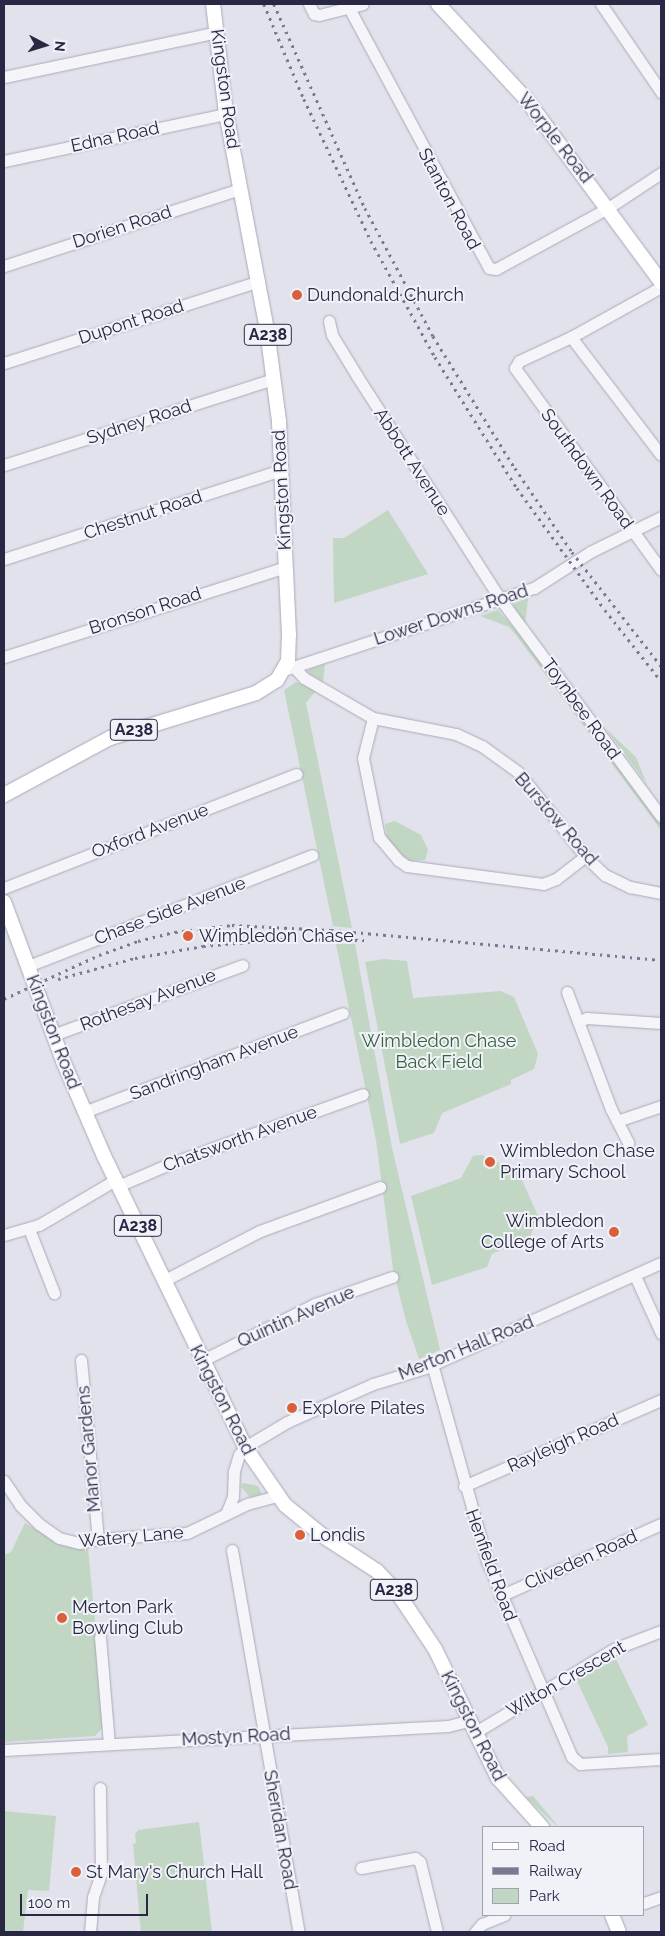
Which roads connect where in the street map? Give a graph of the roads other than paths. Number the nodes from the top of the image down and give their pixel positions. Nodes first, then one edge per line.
1 (213, 4) edge
2 (363, 4) edge
3 (438, 4) edge
4 (602, 4) edge
5 (349, 8) junction
6 (311, 9) edge
7 (217, 32) junction
8 (4, 77) edge
9 (661, 92) edge
10 (226, 114) junction
11 (4, 161) edge
12 (661, 172) edge
13 (240, 189) junction
14 (608, 208) junction
15 (4, 266) edge
16 (259, 281) junction
17 (661, 282) edge
18 (661, 287) edge
19 (329, 321) dead end
20 (570, 337) junction
21 (4, 363) edge
22 (274, 379) junction
23 (661, 455) edge
24 (4, 465) edge
25 (282, 470) junction
26 (661, 517) edge
27 (632, 532) junction
28 (4, 559) edge
29 (286, 567) junction
30 (661, 570) edge
31 (501, 600) junction
32 (4, 657) edge
33 (289, 668) junction
34 (373, 718) junction
35 (297, 774) dead end
36 (4, 795) edge
37 (661, 816) edge
38 (312, 855) dead end
39 (585, 856) junction
40 (4, 888) edge
41 (661, 893) edge
42 (4, 902) edge
43 (243, 965) dead end
44 (28, 966) junction
45 (567, 992) dead end
46 (343, 1014) dead end
47 (578, 1021) junction
48 (661, 1023) edge
49 (53, 1035) junction
50 (363, 1094) dead end
51 (661, 1106) edge
52 (84, 1112) junction
53 (617, 1121) junction
54 (628, 1143) dead end
55 (117, 1183) junction
56 (380, 1187) dead end
57 (30, 1229) junction
58 (4, 1235) edge
59 (661, 1264) edge
60 (635, 1276) junction
61 (392, 1277) dead end
62 (162, 1281) junction
63 (54, 1293) dead end
64 (661, 1333) edge
65 (81, 1360) dead end
66 (201, 1361) junction
67 (432, 1364) junction
68 (661, 1400) edge
69 (245, 1448) junction
70 (4, 1481) edge
71 (464, 1486) junction
72 (234, 1491) junction
73 (277, 1496) junction
74 (247, 1504) junction
75 (226, 1514) junction
76 (661, 1524) edge
77 (98, 1539) junction
78 (232, 1550) dead end
79 (500, 1596) junction
80 (661, 1631) edge
81 (100, 1637) dead end
82 (542, 1692) junction
83 (471, 1727) junction
84 (263, 1736) junction
85 (109, 1744) junction
86 (4, 1750) edge
87 (661, 1759) edge
88 (100, 1788) dead end
89 (541, 1826) edge
90 (361, 1868) dead end
91 (661, 1897) edge
92 (645, 1903) edge
93 (502, 1916) edge
94 (612, 1916) edge
95 (90, 1932) edge
96 (299, 1932) edge
97 (437, 1932) edge
98 (475, 1932) edge
99 (619, 1932) edge

1 - 7 main road, Kingston Road / A238
2 - 5 street
3 - 14 main road, Worple Road
4 - 9 street
5 - 6 street
5 - 14 street, Stanton Road
7 - 8 street
7 - 10 main road, Kingston Road / A238
10 - 11 street, Edna Road
10 - 13 main road, Kingston Road / A238
12 - 14 street
13 - 15 street, Dorien Road
13 - 16 main road, Kingston Road / A238
14 - 17 main road, Worple Road
16 - 21 street, Dupont Road
16 - 22 main road, Kingston Road / A238
18 - 20 street
19 - 31 street, Abbott Avenue
20 - 23 street
20 - 27 street, Southdown Road
22 - 24 street, Sydney Road
22 - 25 main road, Kingston Road / A238
25 - 28 street, Chestnut Road
25 - 29 main road, Kingston Road / A238
26 - 27 street, Lower Downs Road
27 - 30 street, Southdown Road
27 - 31 street, Lower Downs Road
29 - 32 street, Bronson Road
29 - 33 main road, Kingston Road / A238
31 - 33 street, Lower Downs Road
31 - 37 street, Toynbee Road
33 - 34 street, Burstow Road
33 - 36 main road, A238
34 - 39 street, Burstow Road
34 - 39 street
35 - 40 street, Oxford Avenue
38 - 44 street, Chase Side Avenue
39 - 41 street, Burstow Road
42 - 44 main road, Kingston Road / A238
43 - 49 street, Rothesay Avenue
44 - 49 main road, Kingston Road / A238
45 - 47 street
46 - 52 street, Sandringham Avenue
47 - 48 street
47 - 53 street
49 - 52 main road, Kingston Road / A238
50 - 55 street, Chatsworth Avenue
51 - 53 street
52 - 55 main road, Kingston Road / A238
53 - 54 street
55 - 57 street, Chatsworth Avenue
55 - 62 main road, Kingston Road / A238
56 - 62 street
57 - 58 street, Chatsworth Avenue
57 - 63 street
59 - 60 street, Merton Hall Road
60 - 64 street
60 - 67 street, Merton Hall Road
61 - 66 street, Quintin Avenue
62 - 66 main road, Kingston Road / A238
65 - 77 street, Manor Gardens
66 - 69 main road, Kingston Road / A238
67 - 69 street, Merton Hall Road
67 - 71 street, Henfield Road
68 - 71 street, Rayleigh Road
69 - 72 street
69 - 73 main road, Kingston Road / A238
70 - 77 street, Watery Lane
71 - 79 street, Henfield Road
72 - 74 street
72 - 75 street
73 - 74 street
73 - 83 main road, Kingston Road / A238
74 - 75 street
75 - 77 street, Watery Lane
76 - 79 street, Cliveden Road
78 - 84 street, Sheridan Road
79 - 82 street, Henfield Road
80 - 82 street, Wilton Crescent
81 - 85 street
82 - 83 street, Wilton Crescent
82 - 87 street, Henfield Road
83 - 84 street, Mostyn Road
83 - 89 main road, Kingston Road / A238
84 - 85 street, Mostyn Road
84 - 96 street, Sheridan Road
85 - 86 street, Mostyn Road
88 - 95 street
90 - 97 street
91 - 92 street
93 - 98 street
94 - 99 main road

